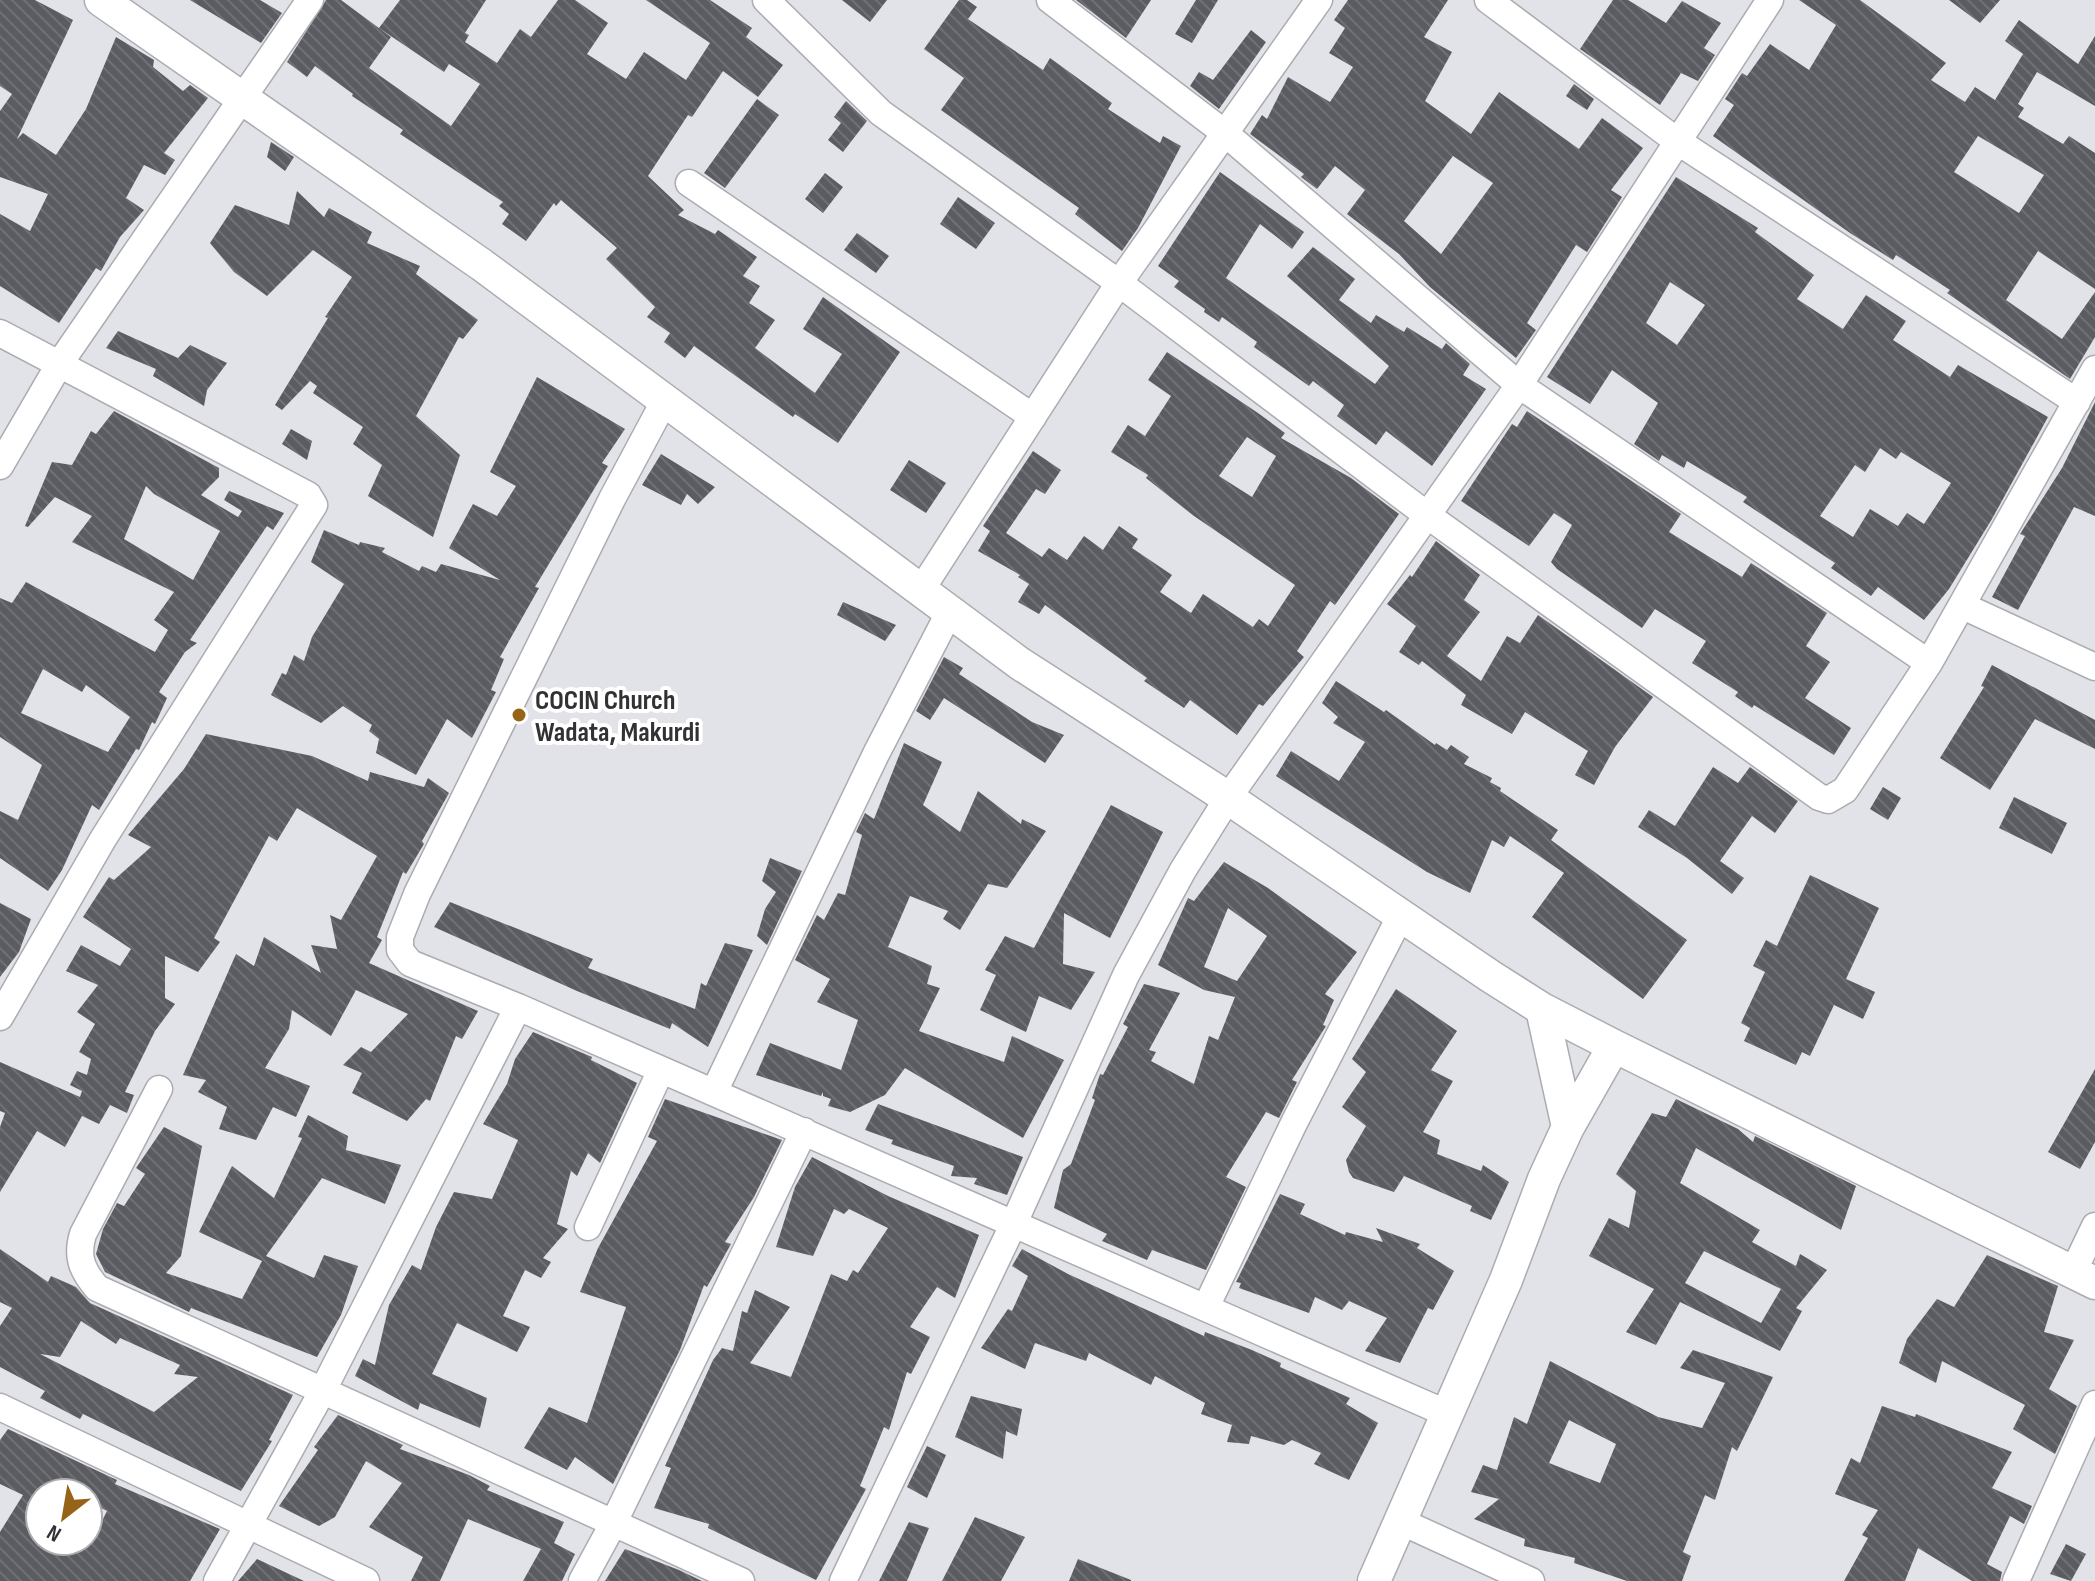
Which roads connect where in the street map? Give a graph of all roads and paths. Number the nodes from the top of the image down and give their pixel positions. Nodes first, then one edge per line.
1 (310, 0) edge
2 (766, 0) edge
3 (1050, 0) edge
4 (1319, 0) edge
5 (1488, 0) edge
6 (1770, 0) edge
7 (106, 1) edge
8 (243, 100) junction
9 (1226, 134) junction
10 (1677, 141) junction
11 (689, 183) dead end
12 (1119, 283) junction
13 (0, 333) edge
14 (60, 363) junction
15 (2095, 369) edge
16 (1519, 385) junction
17 (665, 400) junction
18 (2077, 402) junction
19 (1033, 417) junction
20 (0, 466) edge
21 (1427, 515) junction
22 (921, 590) junction
23 (1963, 606) junction
24 (950, 611) junction
25 (1929, 663) junction
26 (2095, 667) edge
27 (1228, 798) junction
28 (1401, 915) junction
29 (518, 1007) junction
30 (1542, 1009) junction
31 (0, 1017) edge
32 (1614, 1046) junction
33 (661, 1070) junction
34 (159, 1089) dead end
35 (714, 1092) junction
36 (1568, 1127) junction
37 (804, 1131) junction
38 (1014, 1223) junction
39 (2095, 1226) edge
40 (588, 1227) dead end
41 (2084, 1277) edge
42 (1206, 1307) junction
43 (322, 1392) junction
44 (2095, 1404) edge
45 (0, 1407) edge
46 (1448, 1414) junction
47 (1402, 1522) junction
48 (613, 1524) junction
49 (247, 1525) junction
50 (217, 1581) edge
51 (366, 1581) edge
52 (582, 1581) edge
53 (741, 1581) edge
54 (843, 1581) edge
55 (1374, 1581) edge
56 (1531, 1581) edge
57 (2016, 1581) edge

1 - 8 street
2 - 12 street
3 - 9 street
4 - 9 street
5 - 10 street
6 - 10 street
7 - 8 street
8 - 14 street
8 - 17 street
9 - 12 street
9 - 16 street
10 - 16 street
10 - 18 street
11 - 19 street
12 - 19 street
12 - 21 street
13 - 14 street
14 - 20 street
14 - 31 street
15 - 18 street
16 - 21 street
16 - 25 street
17 - 22 street
17 - 29 street
18 - 23 street
19 - 22 street
21 - 25 street
21 - 27 street
22 - 24 street
23 - 25 street
23 - 26 street
24 - 27 street
24 - 35 street
27 - 28 street
27 - 38 street
28 - 30 street
28 - 42 street
29 - 33 street
29 - 43 street
30 - 32 street
30 - 36 street
32 - 36 street
32 - 41 street
33 - 35 street
33 - 40 street
34 - 43 street
35 - 37 street
36 - 46 street
37 - 38 street
37 - 48 street
38 - 42 street
38 - 54 street
39 - 41 street
42 - 46 street
43 - 48 street
43 - 49 street
44 - 57 street
45 - 49 street
46 - 47 street
47 - 55 street
47 - 56 street
48 - 52 street
48 - 53 street
49 - 50 street
49 - 51 street

